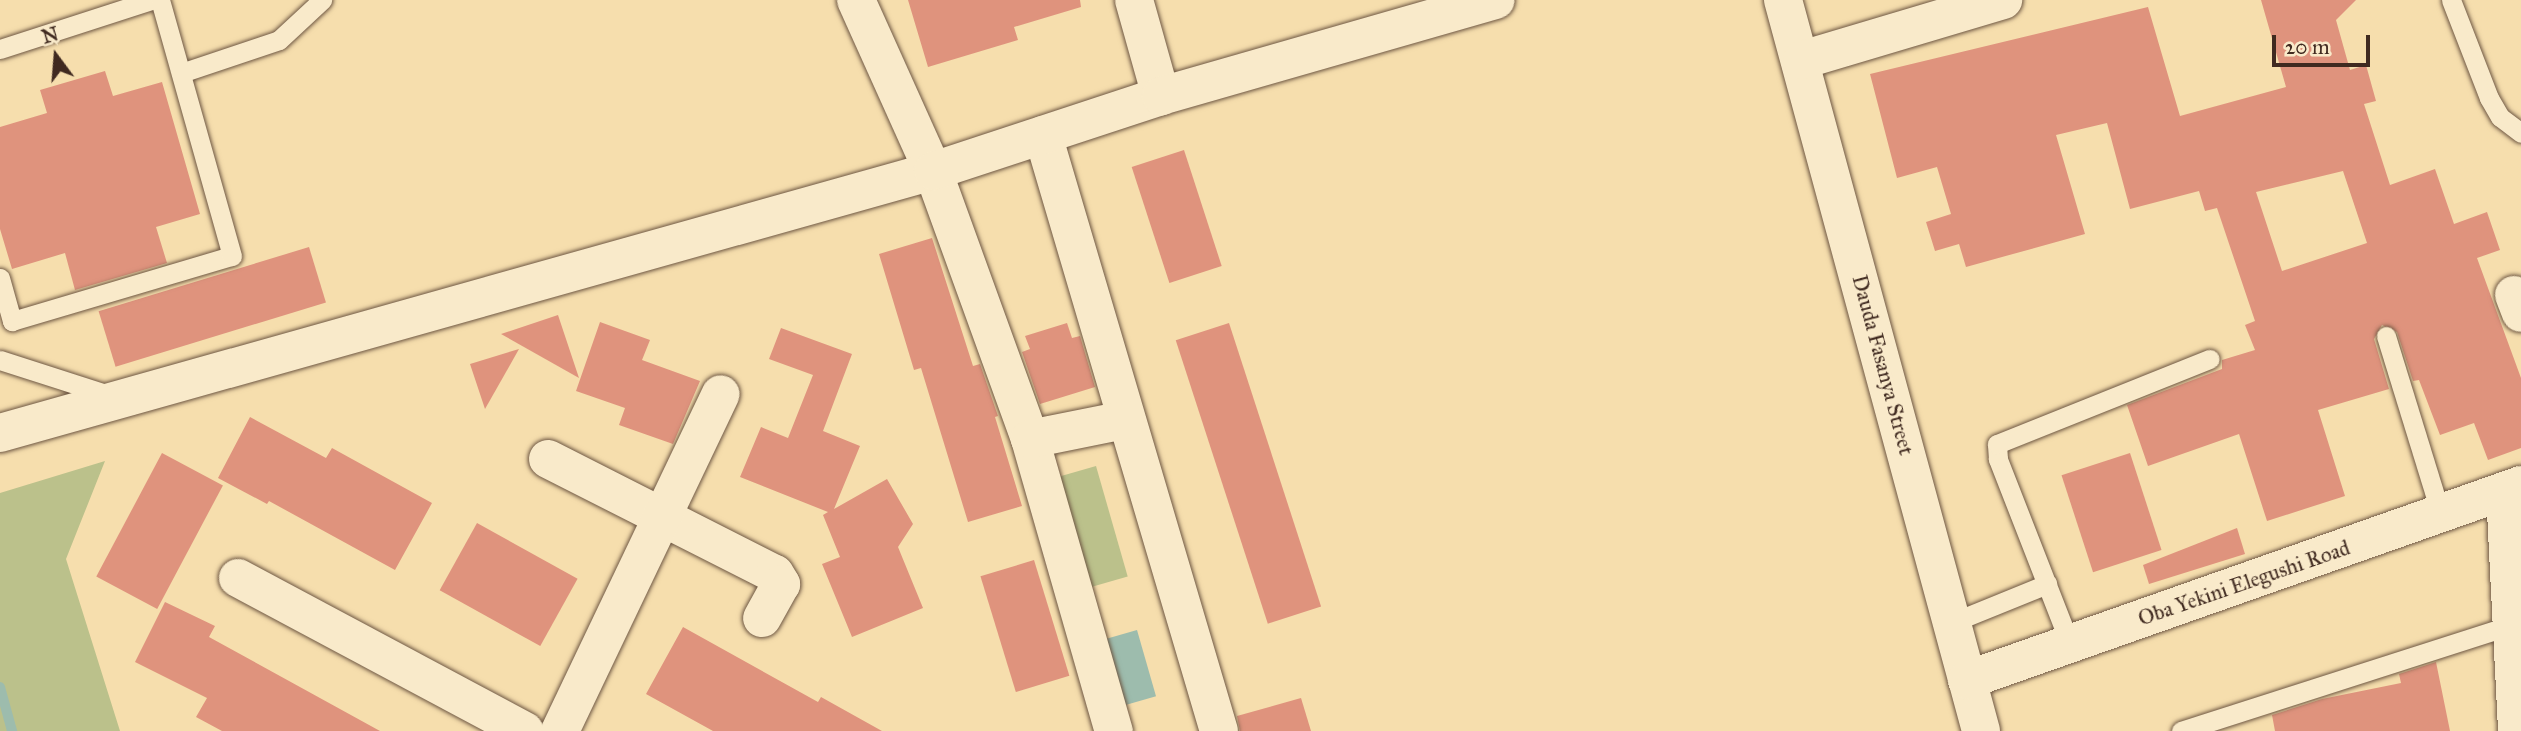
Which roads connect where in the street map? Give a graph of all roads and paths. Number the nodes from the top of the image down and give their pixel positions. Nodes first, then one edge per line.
1 (152, 0) edge
2 (160, 0) edge
3 (322, 0) edge
4 (856, 0) edge
5 (1134, 0) edge
6 (1496, 0) edge
7 (1783, 0) edge
8 (2003, 0) edge
9 (2451, 0) edge
10 (0, 49) edge
11 (1802, 60) junction
12 (181, 73) junction
13 (1161, 96) junction
14 (2521, 133) edge
15 (1043, 135) junction
16 (933, 171) junction
17 (0, 278) edge
18 (2386, 336) dead end
19 (2210, 359) dead end
20 (0, 360) edge
21 (721, 394) dead end
22 (118, 398) junction
23 (1125, 420) junction
24 (0, 433) edge
25 (1030, 439) junction
26 (548, 459) dead end
27 (2513, 489) edge
28 (2441, 515) junction
29 (662, 516) junction
30 (238, 578) dead end
31 (2047, 584) junction
32 (762, 618) dead end
33 (1951, 623) junction
34 (2512, 625) junction
35 (2070, 644) junction
36 (1967, 680) junction
37 (525, 731) edge
38 (560, 731) edge
39 (1114, 731) edge
40 (1219, 731) edge
41 (1981, 731) edge
42 (2181, 731) edge
43 (2517, 731) edge

1 - 10 lane
2 - 12 lane
3 - 12 lane
4 - 16 street
5 - 13 street
6 - 13 street
7 - 11 street, Dauda Fasanya Street
8 - 11 street
9 - 14 lane
11 - 33 street, Dauda Fasanya Street
12 - 17 lane
13 - 15 street
15 - 16 street
15 - 23 street
16 - 22 street
16 - 25 street
18 - 28 lane
19 - 31 lane
20 - 22 lane
21 - 29 street
22 - 24 street
23 - 25 street
23 - 40 street
25 - 39 street
26 - 29 street
27 - 28 street, Oba Yekini Elegushi Road
27 - 34 street
28 - 35 street, Oba Yekini Elegushi Road
29 - 32 street
29 - 38 street
30 - 37 street
31 - 33 lane
31 - 35 lane
33 - 36 street, Dauda Fasanya Street
34 - 42 lane
34 - 43 street
35 - 36 street, Oba Yekini Elegushi Road
36 - 41 street, Dauda Fasanya Street

